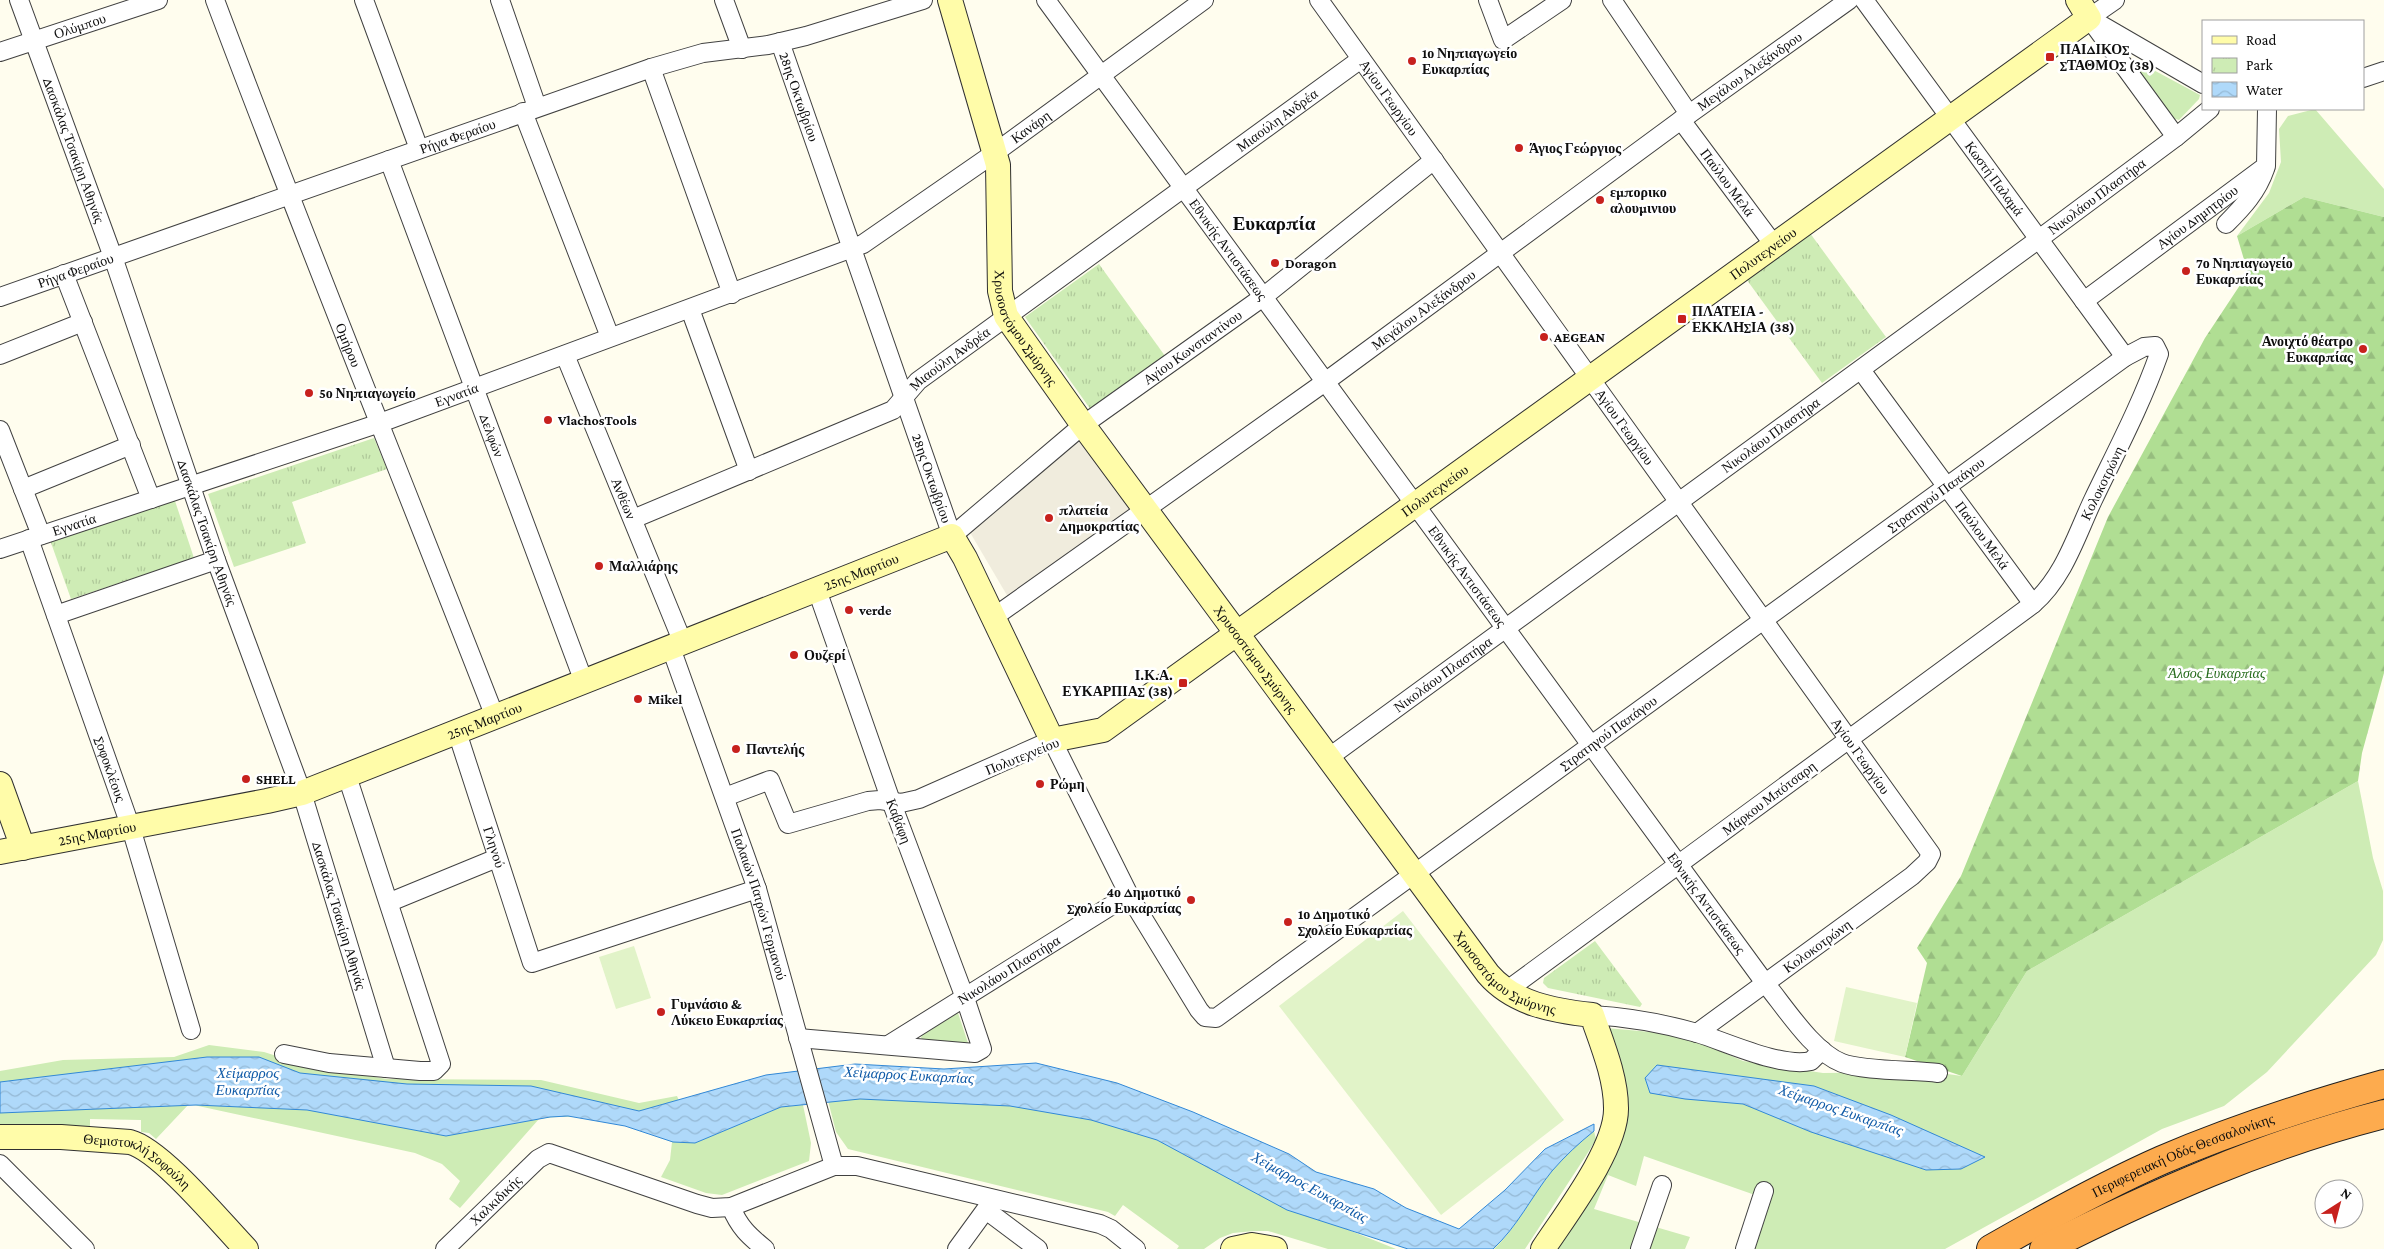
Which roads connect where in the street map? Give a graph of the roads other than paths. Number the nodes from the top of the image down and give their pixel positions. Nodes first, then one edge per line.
1 (19, 0) edge
2 (158, 0) edge
3 (215, 0) edge
4 (364, 0) edge
5 (500, 0) edge
6 (724, 0) edge
7 (923, 0) edge
8 (950, 0) edge
9 (1046, 0) edge
10 (1204, 0) edge
11 (1319, 0) edge
12 (1488, 0) edge
13 (1562, 0) edge
14 (1612, 0) edge
15 (1849, 0) edge
16 (1864, 0) edge
17 (2115, 0) edge
18 (2084, 9) edge
19 (33, 41) junction
20 (780, 42) junction
21 (742, 49) junction
22 (0, 52) edge
23 (1361, 58) junction
24 (651, 68) junction
25 (2384, 71) edge
26 (1101, 75) junction
27 (2364, 78) edge
28 (2202, 83) edge
29 (530, 109) junction
30 (2209, 110) edge
31 (2267, 110) edge
32 (1685, 117) junction
33 (1949, 118) junction
34 (2176, 137) junction
35 (419, 149) junction
36 (996, 152) junction
37 (389, 160) junction
38 (1434, 160) junction
39 (2266, 166) junction
40 (1183, 187) junction
41 (289, 196) junction
42 (2226, 224) dead end
43 (2039, 239) junction
44 (1774, 245) junction
45 (853, 248) junction
46 (1500, 253) junction
47 (113, 257) junction
48 (64, 274) junction
49 (732, 294) junction
50 (0, 296) edge
51 (1263, 297) junction
52 (2084, 301) junction
53 (690, 309) junction
54 (1006, 316) junction
55 (83, 322) junction
56 (610, 337) junction
57 (2159, 354) joint
58 (0, 355) edge
59 (566, 355) junction
60 (2125, 358) junction
61 (1861, 370) junction
62 (1590, 378) junction
63 (1325, 382) junction
64 (473, 389) junction
65 (904, 397) junction
66 (380, 423) junction
67 (1083, 425) junction
68 (0, 430) edge
69 (131, 445) junction
70 (750, 471) junction
71 (190, 486) junction
72 (1948, 487) junction
73 (23, 489) junction
74 (151, 499) junction
75 (1678, 502) junction
76 (1415, 505) junction
77 (1145, 510) junction
78 (633, 519) junction
79 (952, 536) junction
80 (35, 537) junction
81 (0, 549) edge
82 (216, 560) junction
83 (817, 590) junction
84 (2032, 604) junction
85 (56, 614) junction
86 (994, 617) junction
87 (1764, 621) junction
88 (1505, 628) junction
89 (1236, 633) junction
90 (677, 645) junction
91 (584, 682) junction
92 (495, 718) junction
93 (457, 732) junction
94 (1849, 739) junction
95 (1052, 740) junction
96 (1592, 746) junction
97 (1328, 758) junction
98 (347, 776) junction
99 (0, 784) edge
100 (302, 792) junction
101 (725, 797) junction
102 (891, 801) junction
103 (132, 828) junction
104 (23, 848) junction
105 (0, 852) edge
106 (1931, 854) joint
107 (498, 858) junction
108 (1679, 865) junction
109 (1415, 876) junction
110 (758, 889) junction
111 (1130, 897) junction
112 (390, 902) junction
113 (1765, 984) junction
114 (1506, 992) junction
115 (965, 998) junction
116 (1592, 1015) junction
117 (191, 1030) dead end
118 (1697, 1033) junction
119 (798, 1038) junction
120 (890, 1044) junction
121 (1822, 1050) junction
122 (284, 1054) dead end
123 (386, 1068) junction
124 (1938, 1073) dead end
125 (2384, 1084) edge
126 (2384, 1114) edge
127 (0, 1137) edge
128 (0, 1164) edge
129 (834, 1166) junction
130 (1662, 1185) dead end
131 (1764, 1192) dead end
132 (990, 1204) junction
133 (731, 1207) junction
134 (75, 1246) edge
135 (246, 1249) edge
136 (445, 1249) edge
137 (765, 1249) edge
138 (957, 1249) edge
139 (1038, 1249) edge
140 (1136, 1249) edge
141 (1233, 1249) edge
142 (1275, 1249) edge
143 (1543, 1249) edge
144 (1640, 1249) edge
145 (1745, 1249) edge
146 (1991, 1249) edge
147 (2044, 1249) edge

1 - 19 street, Δασκάλας Τσακίρη Αθηνάς
2 - 19 street, Ολύμπου
3 - 41 street, Ομήρου
4 - 35 street
5 - 29 street
6 - 21 street
7 - 20 street, Ρήγα Φεραίου
8 - 36 street, Χρυσοστόμου Σμύρνης
9 - 26 street, Εθνικής Αντιστάσεως
10 - 26 street, Κανάρη
11 - 23 street, Αγίου Γεωργίου
12 - 13 street
14 - 32 street, Παύλου Μελά
15 - 32 street, Μεγάλου Αλεξάνδρου
16 - 33 street, Κωστή Παλαμά
17 - 18 street, Πολυτεχνείου
18 - 28 street
18 - 33 street, Πολυτεχνείου
18 - 34 street
19 - 22 street, Ολύμπου
19 - 47 street, Δασκάλας Τσακίρη Αθηνάς
20 - 21 street, Ρήγα Φεραίου
20 - 45 street, 28ης Οκτωβρίου
21 - 24 street, Ρήγα Φεραίου
23 - 38 street, Αγίου Γεωργίου
23 - 40 street, Μιαούλη Ανδρέα
24 - 29 street, Ρήγα Φεραίου
24 - 49 street
25 - 27 street
26 - 36 street, Κανάρη
26 - 40 street, Εθνικής Αντιστάσεως
29 - 35 street, Ρήγα Φεραίου
29 - 56 street
30 - 34 street, Νικολάου Πλαστήρα
31 - 39 street
32 - 44 street, Παύλου Μελά
32 - 46 street, Μεγάλου Αλεξάνδρου
33 - 43 street, Κωστή Παλαμά
33 - 44 street, Πολυτεχνείου
34 - 43 street, Νικολάου Πλαστήρα
35 - 37 street, Ρήγα Φεραίου
36 - 45 street, Κανάρη
36 - 54 street, Χρυσοστόμου Σμύρνης
37 - 41 street, Ρήγα Φεραίου
37 - 64 street, Δελφών
38 - 46 street, Αγίου Γεωργίου
38 - 51 street, Αγίου Κωνσταντίνου
39 - 42 street
39 - 52 street, Αγίου Δημητρίου
40 - 51 street, Εθνικής Αντιστάσεως
40 - 54 street, Μιαούλη Ανδρέα
41 - 47 street, Ρήγα Φεραίου
41 - 66 street, Ομήρου
43 - 52 street, Κωστή Παλαμά
43 - 61 street, Νικολάου Πλαστήρα
44 - 62 street, Πολυτεχνείου
45 - 49 street, Εγνατία
45 - 65 street, 28ης Οκτωβρίου
46 - 62 street, Αγίου Γεωργίου
46 - 63 street, Μεγάλου Αλεξάνδρου
47 - 48 street, Ρήγα Φεραίου
47 - 71 street, Δασκάλας Τσακίρη Αθηνάς
48 - 50 street, Ρήγα Φεραίου
48 - 55 street
49 - 53 street, Εγνατία
51 - 63 street, Εθνικής Αντιστάσεως
51 - 67 street, Αγίου Κωνσταντίνου
52 - 60 street, Κωστή Παλαμά
53 - 56 street, Εγνατία
53 - 70 street
54 - 65 street, Μιαούλη Ανδρέα
54 - 67 street, Χρυσοστόμου Σμύρνης
55 - 58 street
55 - 69 street
56 - 59 street, Εγνατία
57 - 60 street, Στρατηγού Παπάγου
57 - 84 street, Κολοκοτρώνη
59 - 64 street, Εγνατία
59 - 78 street, Ανθέων
60 - 72 street, Στρατηγού Παπάγου
61 - 72 street, Παύλου Μελά
61 - 75 street, Νικολάου Πλαστήρα
62 - 75 street, Αγίου Γεωργίου
62 - 76 street, Πολυτεχνείου
63 - 76 street, Εθνικής Αντιστάσεως
63 - 77 street, Μεγάλου Αλεξάνδρου
64 - 66 street, Εγνατία
64 - 91 street, Δελφών
65 - 70 street, Μιαούλη Ανδρέα
65 - 79 street, 28ης Οκτωβρίου
66 - 71 street, Εγνατία
66 - 92 street, Ομήρου
67 - 77 street, Χρυσοστόμου Σμύρνης
67 - 79 street, Αγίου Κωνσταντίνου
68 - 73 street, Σοφοκλέους
69 - 73 street
69 - 74 street
70 - 78 street, Μιαούλη Ανδρέα
71 - 74 street, Εγνατία
71 - 82 street, Δασκάλας Τσακίρη Αθηνάς
72 - 84 street, Παύλου Μελά
72 - 87 street, Στρατηγού Παπάγου
73 - 80 street, Σοφοκλέους
74 - 80 street, Εγνατία
75 - 87 street, Αγίου Γεωργίου
75 - 88 street, Νικολάου Πλαστήρα
76 - 88 street, Εθνικής Αντιστάσεως
76 - 89 street, Πολυτεχνείου
77 - 86 street, Μεγάλου Αλεξάνδρου
77 - 89 street, Χρυσοστόμου Σμύρνης
78 - 90 street, Ανθέων
79 - 83 street, 25ης Μαρτίου
79 - 86 street, 28ης Οκτωβρίου
80 - 81 street, Εγνατία
80 - 85 street, Σοφοκλέους
82 - 85 street
82 - 100 street, Δασκάλας Τσακίρη Αθηνάς
83 - 90 street, 25ης Μαρτίου
83 - 102 street, Καβάφη
84 - 94 street, Μάρκου Μπότσαρη
85 - 103 street, Σοφοκλέους
86 - 95 street, 28ης Οκτωβρίου
87 - 94 street, Αγίου Γεωργίου
87 - 96 street, Στρατηγού Παπάγου
88 - 96 street, Εθνικής Αντιστάσεως
88 - 97 street, Νικολάου Πλαστήρα
89 - 95 street, Πολυτεχνείου
89 - 97 street, Χρυσοστόμου Σμύρνης
90 - 91 street, 25ης Μαρτίου
90 - 101 street, Παλαιών Πατρών Γερμανού
91 - 92 street, 25ης Μαρτίου
92 - 93 street, 25ης Μαρτίου
93 - 98 street, 25ης Μαρτίου
93 - 107 street, Γληνού
94 - 106 street, Αγίου Γεωργίου
94 - 108 street, Μάρκου Μπότσαρη
95 - 102 street, Πολυτεχνείου
95 - 111 street, 28ης Οκτωβρίου
96 - 108 street, Εθνικής Αντιστάσεως
96 - 109 street, Στρατηγού Παπάγου
97 - 109 street, Χρυσοστόμου Σμύρνης
98 - 100 street, 25ης Μαρτίου
98 - 112 street
99 - 104 street
100 - 103 street, 25ης Μαρτίου
100 - 123 street, Δασκάλας Τσακίρη Αθηνάς
101 - 102 street, Πολυτεχνείου
101 - 110 street, Παλαιών Πατρών Γερμανού
102 - 115 street, Καβάφη
103 - 104 street, 25ης Μαρτίου
103 - 117 street, Σοφοκλέους
104 - 105 street, 25ης Μαρτίου
106 - 113 street, Κολοκοτρώνη
107 - 110 street, Γληνού
107 - 112 street
108 - 113 street, Εθνικής Αντιστάσεως
108 - 114 street, Μάρκου Μπότσαρη
109 - 111 street, Στρατηγού Παπάγου
109 - 114 street, Χρυσοστόμου Σμύρνης
110 - 119 street, Παλαιών Πατρών Γερμανού
111 - 115 street, Νικολάου Πλαστήρα
112 - 123 street
113 - 118 street, Κολοκοτρώνη
113 - 121 street, Εθνικής Αντιστάσεως
114 - 116 street, Χρυσοστόμου Σμύρνης
115 - 120 street, Νικολάου Πλαστήρα
115 - 120 street, Καβάφη
116 - 118 street, Χρυσοστόμου Σμύρνης
116 - 143 street
118 - 121 street, Χρυσοστόμου Σμύρνης
119 - 120 street
119 - 129 street, Παλαιών Πατρών Γερμανού
121 - 124 street, Εθνικής Αντιστάσεως
122 - 123 street
125 - 146 highway, Περιφερειακή Οδός Θεσσαλονίκης
126 - 147 highway, Περιφερειακή Οδός Θεσσαλονίκης
127 - 135 street, Θεμιστοκλή Σοφούλη
128 - 134 street
129 - 132 street
129 - 133 street
130 - 144 street
131 - 145 street
132 - 138 street
132 - 139 street
132 - 140 street
133 - 136 street, Χαλκιδικής
133 - 137 street
141 - 142 street

